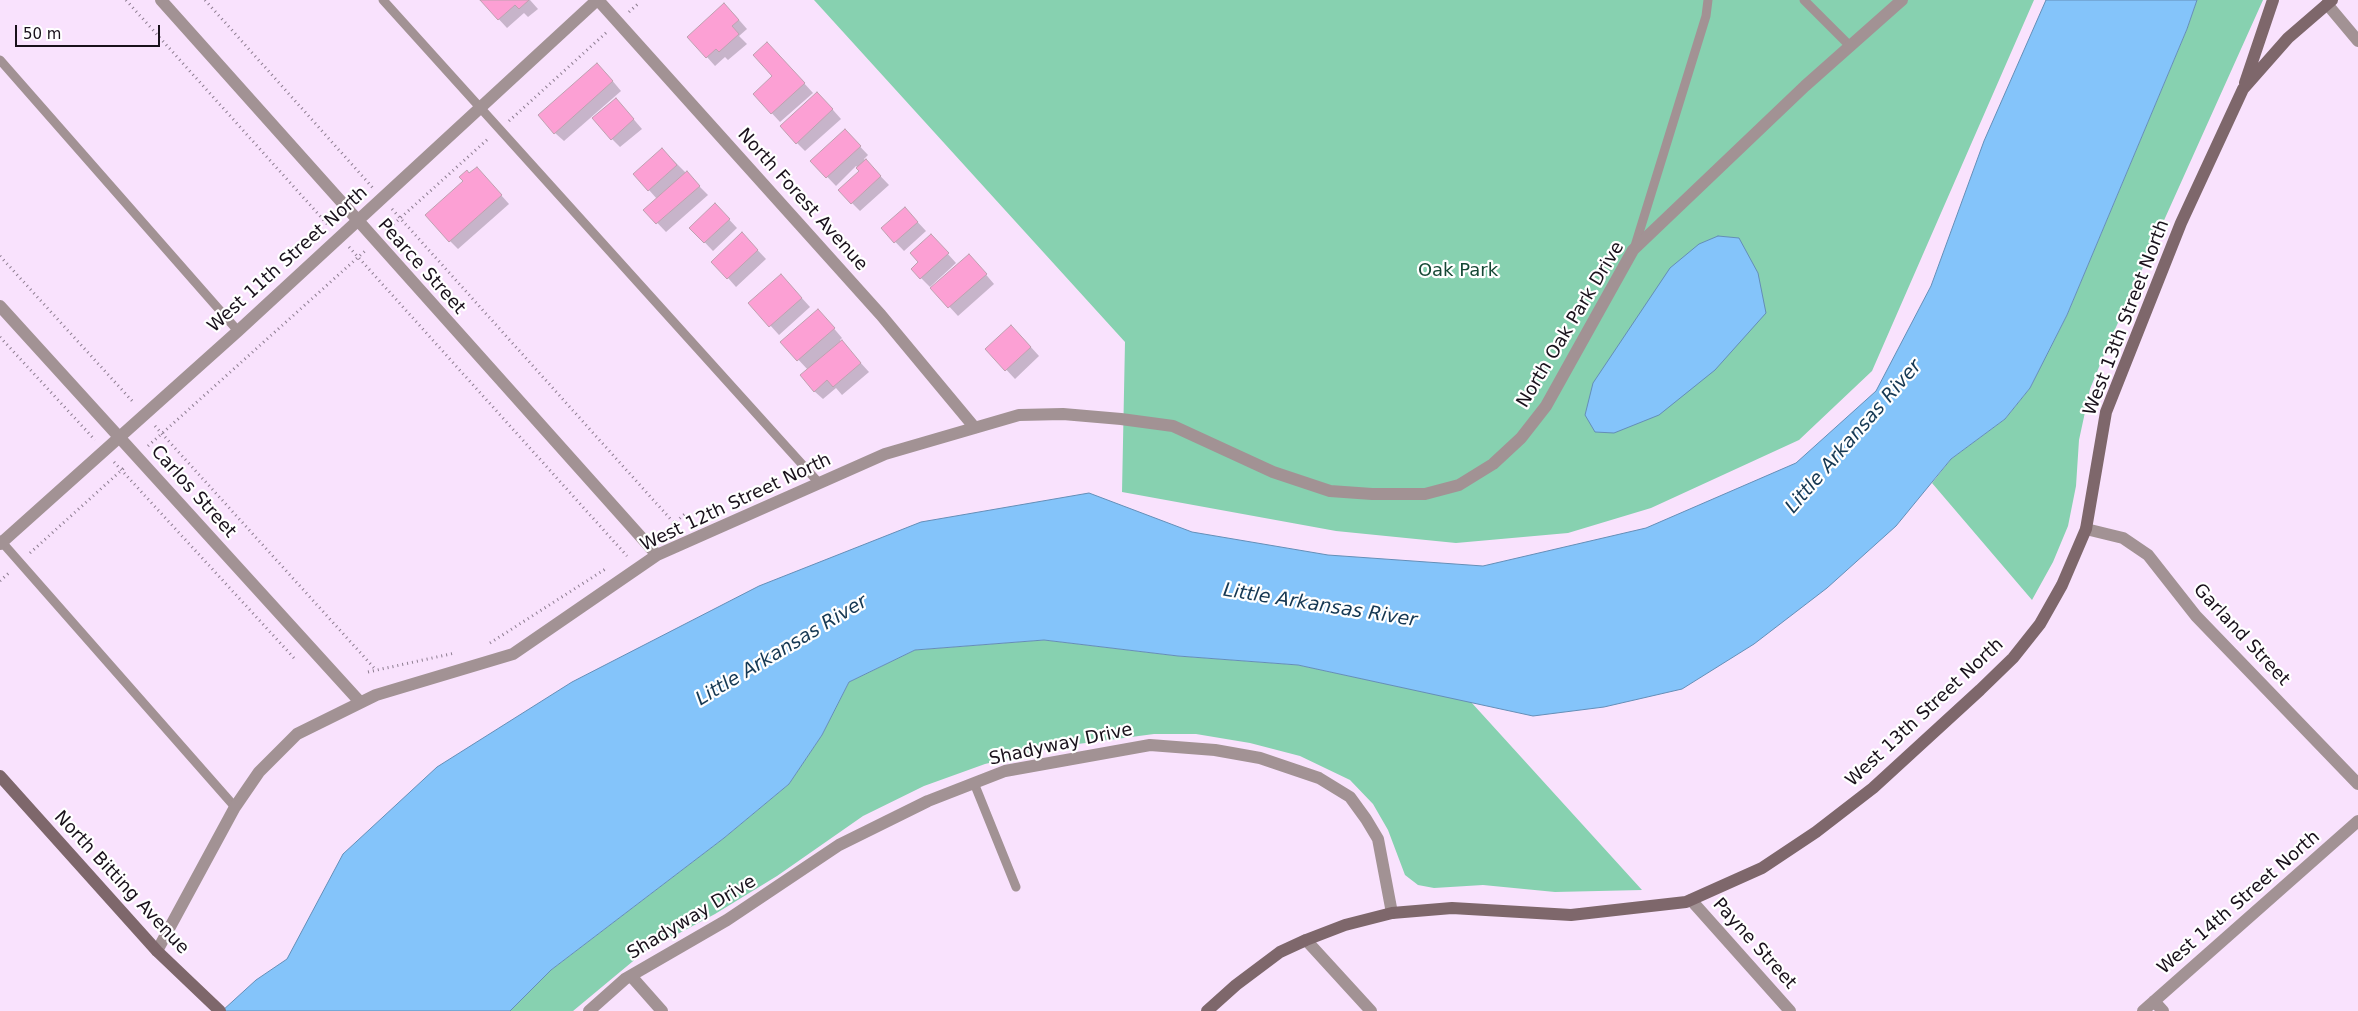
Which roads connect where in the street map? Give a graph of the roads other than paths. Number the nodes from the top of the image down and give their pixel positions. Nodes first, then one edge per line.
1 (161, 0) edge
2 (383, 0) edge
3 (598, 0) edge
4 (1708, 0) edge
5 (1804, 0) edge
6 (1902, 0) edge
7 (2273, 0) edge
8 (2327, 1) edge
9 (2358, 41) edge
10 (1850, 46) junction
11 (0, 60) edge
12 (2243, 89) junction
13 (479, 108) junction
14 (357, 221) junction
15 (1633, 250) junction
16 (0, 306) edge
17 (238, 331) junction
18 (975, 428) junction
19 (119, 437) junction
20 (819, 483) junction
21 (2086, 529) junction
22 (1, 542) edge
23 (657, 555) junction
24 (360, 702) junction
25 (0, 776) edge
26 (974, 783) junction
27 (2358, 784) edge
28 (235, 807) junction
29 (2358, 821) edge
30 (1016, 887) dead end
31 (1691, 900) junction
32 (1392, 913) junction
33 (1306, 940) junction
34 (157, 950) junction
35 (630, 976) junction
36 (2154, 1001) junction
37 (220, 1011) edge
38 (589, 1011) edge
39 (662, 1011) edge
40 (1207, 1011) edge
41 (1371, 1011) edge
42 (1790, 1011) edge
43 (2143, 1011) edge
44 (2163, 1011) edge

1 - 14 street, Pearce Street
2 - 13 lane
3 - 13 street, West 11th Street North
3 - 18 street, North Forest Avenue
4 - 15 lane
5 - 10 lane
6 - 10 street, North Oak Park Drive
7 - 12 street
8 - 9 street
8 - 12 street, West 13th Street North
10 - 15 street, North Oak Park Drive
11 - 17 lane
12 - 21 street, West 13th Street North
13 - 14 street, West 11th Street North
13 - 20 lane
14 - 17 street, West 11th Street North
14 - 23 street, Pearce Street
15 - 18 street, North Oak Park Drive
16 - 19 street, Carlos Street
17 - 19 street, West 11th Street North
18 - 20 street, West 12th Street North
19 - 22 street, West 11th Street North
19 - 24 street, Carlos Street
20 - 23 street, West 12th Street North
21 - 27 street, Garland Street
21 - 31 street, West 13th Street North
22 - 28 lane
23 - 24 street, West 12th Street North
24 - 28 street, West 12th Street North
25 - 34 street, North Bitting Avenue
26 - 30 lane
26 - 32 street, Shadyway Drive
26 - 35 street, Shadyway Drive
28 - 34 street, West 12th Street North
29 - 36 street, West 14th Street North
31 - 32 street, West 13th Street North
31 - 42 street, Payne Street
32 - 33 street, West 13th Street North
33 - 40 street, West 13th Street North
33 - 41 street
34 - 37 street, North Bitting Avenue
35 - 38 street, Shadyway Drive
35 - 39 street
36 - 43 street, West 14th Street North
36 - 44 street

